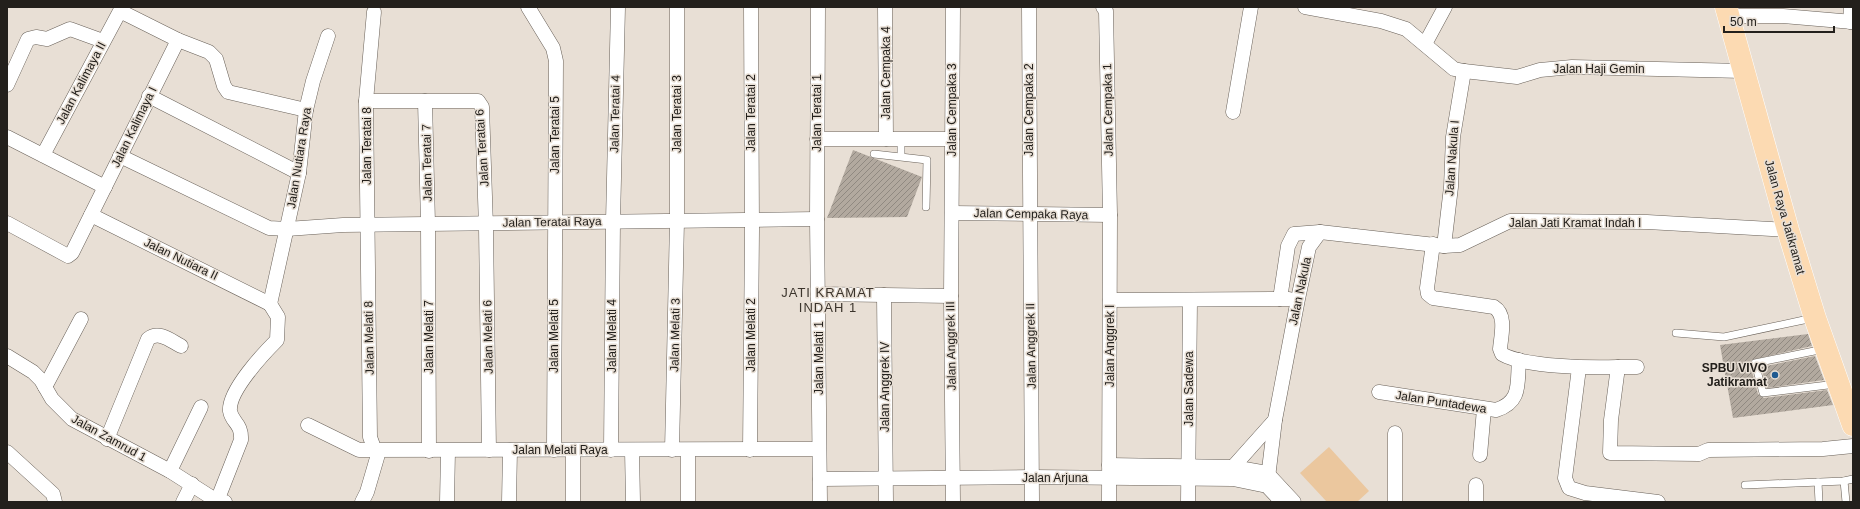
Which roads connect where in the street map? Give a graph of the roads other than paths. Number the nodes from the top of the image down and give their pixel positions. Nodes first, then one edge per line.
1 (528, 7) edge
2 (618, 7) edge
3 (677, 7) edge
4 (751, 7) edge
5 (818, 7) edge
6 (885, 7) edge
7 (953, 7) edge
8 (1029, 7) edge
9 (1102, 7) edge
10 (1251, 7) edge
11 (1305, 7) edge
12 (1445, 7) edge
13 (1851, 7) edge
14 (1783, 11) edge
15 (374, 12) dead end
16 (1727, 12) edge
17 (1852, 22) edge
18 (328, 36) dead end
19 (178, 40) junction
20 (103, 41) junction
21 (1425, 44) junction
22 (1743, 71) junction
23 (1464, 72) junction
24 (7, 85) edge
25 (149, 96) junction
26 (366, 101) junction
27 (425, 101) junction
28 (306, 110) junction
29 (1233, 112) dead end
30 (7, 137) edge
31 (817, 139) junction
32 (886, 139) junction
33 (901, 139) junction
34 (952, 139) junction
35 (874, 154) dead end
36 (42, 155) junction
37 (120, 156) junction
38 (901, 156) junction
39 (299, 173) junction
40 (105, 187) junction
41 (926, 207) dead end
42 (952, 213) junction
43 (1030, 214) junction
44 (91, 215) junction
45 (1110, 215) junction
46 (817, 219) junction
47 (752, 220) junction
48 (677, 221) junction
49 (555, 222) junction
50 (613, 222) junction
51 (7, 223) edge
52 (486, 223) junction
53 (428, 224) junction
54 (367, 225) junction
55 (287, 229) junction
56 (1788, 230) junction
57 (1320, 232) junction
58 (1439, 245) junction
59 (818, 294) junction
60 (884, 295) junction
61 (951, 296) junction
62 (1280, 299) junction
63 (1110, 300) junction
64 (1190, 300) junction
65 (1298, 300) junction
66 (270, 304) junction
67 (81, 318) dead end
68 (1815, 318) junction
69 (1676, 334) dead end
70 (181, 346) dead end
71 (1826, 349) junction
72 (7, 356) edge
73 (1519, 360) junction
74 (1618, 367) junction
75 (1637, 367) dead end
76 (1579, 368) junction
77 (45, 387) junction
78 (1841, 388) junction
79 (1379, 392) dead end
80 (201, 407) dead end
81 (1484, 409) junction
82 (1275, 420) junction
83 (308, 425) dead end
84 (1853, 425) edge
85 (1395, 433) dead end
86 (107, 439) junction
87 (1853, 446) edge
88 (819, 449) junction
89 (489, 450) junction
90 (510, 450) junction
91 (554, 450) junction
92 (573, 450) junction
93 (611, 450) junction
94 (632, 450) junction
95 (672, 450) junction
96 (688, 450) junction
97 (750, 450) junction
98 (377, 451) junction
99 (430, 451) junction
100 (448, 451) junction
101 (7, 452) edge
102 (1480, 455) dead end
103 (170, 471) junction
104 (1109, 472) junction
105 (1188, 473) junction
106 (1233, 473) junction
107 (1032, 477) junction
108 (952, 478) junction
109 (820, 479) junction
110 (886, 479) junction
111 (1267, 479) junction
112 (1853, 479) edge
113 (1844, 481) junction
114 (1818, 482) junction
115 (192, 484) junction
116 (1745, 484) dead end
117 (1476, 485) dead end
118 (54, 498) edge
119 (222, 501) edge
120 (183, 502) edge
121 (362, 502) edge
122 (447, 502) edge
123 (509, 502) edge
124 (573, 502) edge
125 (633, 502) edge
126 (688, 502) edge
127 (820, 502) edge
128 (886, 502) edge
129 (953, 502) edge
130 (1032, 502) edge
131 (1109, 502) edge
132 (1188, 502) edge
133 (1282, 502) edge
134 (1294, 502) edge
135 (1395, 502) edge
136 (1476, 502) edge
137 (1658, 502) edge
138 (1819, 502) edge
139 (1846, 502) edge

1 - 49 street, Jalan Teratai 5
2 - 50 street, Jalan Teratai 4
3 - 48 street, Jalan Teratai 3
4 - 47 street, Jalan Teratai 2
5 - 31 street, Jalan Teratai 1
6 - 32 street, Jalan Cempaka 4
7 - 34 street, Jalan Cempaka 3
8 - 43 street, Jalan Cempaka 2
9 - 45 street, Jalan Cempaka 1
10 - 29 street
11 - 21 street, Jalan Haji Gemin
12 - 21 street
13 - 17 street
14 - 16 street
14 - 17 street
15 - 26 street
16 - 22 main road, Jalan Raya Jatikramat
18 - 28 street, Jalan Nutiara Raya
19 - 20 street, Jalan Kalimaya II
19 - 25 street, Jalan Kalimaya I
19 - 28 street
20 - 24 street
20 - 36 street, Jalan Kalimaya II
21 - 23 street, Jalan Haji Gemin
22 - 23 street, Jalan Haji Gemin
22 - 56 main road, Jalan Raya Jatikramat
23 - 58 street, Jalan Nakula I
25 - 37 street, Jalan Kalimaya I
25 - 39 street
26 - 27 street, Jalan Teratai 8
26 - 54 street, Jalan Teratai 8
27 - 52 street, Jalan Teratai 6
27 - 53 street, Jalan Teratai 7
28 - 39 street, Jalan Nutiara Raya
30 - 36 street
31 - 32 street
31 - 46 street, Jalan Teratai 1
32 - 33 street
33 - 34 street
33 - 38 lane
34 - 42 street, Jalan Cempaka 3
35 - 38 lane
36 - 40 street
37 - 40 street, Jalan Kalimaya I
37 - 55 street, Jalan Teratai Raya
38 - 41 lane
39 - 55 street, Jalan Nutiara Raya
40 - 44 street, Jalan Kalimaya I
42 - 43 street, Jalan Cempaka Raya
42 - 61 street, Jalan Anggrek III
43 - 45 street, Jalan Cempaka Raya
43 - 107 street, Jalan Anggrek II
44 - 51 street, Jalan Kalimaya I
44 - 66 street, Jalan Nutiara II
45 - 63 street, Jalan Anggrek I
46 - 47 street, Jalan Teratai Raya
46 - 59 street, Jalan Melati 1
47 - 48 street, Jalan Teratai Raya
47 - 97 street, Jalan Melati 2
48 - 50 street, Jalan Teratai Raya
48 - 95 street, Jalan Melati 3
49 - 50 street, Jalan Teratai Raya
49 - 52 street, Jalan Teratai Raya
49 - 91 street, Jalan Melati 5
50 - 93 street, Jalan Melati 4
52 - 53 street, Jalan Teratai Raya
52 - 89 street, Jalan Melati 6
53 - 54 street, Jalan Teratai Raya
53 - 99 street, Jalan Melati 7
54 - 55 street, Jalan Teratai Raya
54 - 98 street, Jalan Melati 8
55 - 66 street, Jalan Nutiara Raya
56 - 58 street, Jalan Jati Kramat Indah I
56 - 68 main road, Jalan Raya Jatikramat
57 - 58 street, Jalan Jati Kramat Indah I
57 - 62 street, Jalan Nakula
57 - 65 street, Jalan Nakula
58 - 73 street, Jalan Nakula I
59 - 60 street
59 - 88 street, Jalan Melati 1
60 - 61 street
60 - 110 street, Jalan Anggrek IV
61 - 108 street, Jalan Anggrek III
62 - 64 street
62 - 65 street
63 - 64 street
63 - 104 street, Jalan Anggrek I
64 - 105 street, Jalan Sadewa
65 - 82 street, Jalan Nakula
66 - 119 street
67 - 77 street
68 - 69 lane
68 - 71 main road, Jalan Raya Jatikramat
70 - 86 street
71 - 78 main road, Jalan Raya Jatikramat
71 - 78 lane
72 - 77 street, Jalan Zamrud 1
73 - 76 street
73 - 81 street, Jalan Puntadewa
74 - 75 street
74 - 76 street
74 - 87 street
76 - 137 street
77 - 86 street, Jalan Zamrud 1
78 - 84 main road, Jalan Raya Jatikramat
79 - 81 street, Jalan Puntadewa
80 - 103 street
81 - 102 street
82 - 106 street
82 - 111 street, Jalan Nakula
83 - 98 street, Jalan Melati Raya
85 - 135 street
86 - 103 street, Jalan Zamrud 1
88 - 97 street, Jalan Melati Raya
88 - 109 street, Jalan Melati 1
89 - 90 street, Jalan Melati Raya
89 - 100 street, Jalan Melati Raya
90 - 91 street, Jalan Melati Raya
90 - 123 street
91 - 92 street, Jalan Melati Raya
92 - 93 street, Jalan Melati Raya
92 - 124 street
93 - 94 street, Jalan Melati Raya
94 - 95 street, Jalan Melati Raya
94 - 125 street
95 - 96 street, Jalan Melati Raya
96 - 97 street, Jalan Melati Raya
96 - 126 street
98 - 99 street, Jalan Melati Raya
98 - 121 street
99 - 100 street, Jalan Melati Raya
100 - 122 street
101 - 118 street
103 - 115 street, Jalan Zamrud 1
104 - 105 street, Jalan Arjuna
104 - 107 street, Jalan Arjuna
104 - 131 street, Jalan Anggrek I
105 - 106 street, Jalan Arjuna
105 - 132 street, Jalan Sadewa
106 - 111 street, Jalan Arjuna
107 - 108 street, Jalan Arjuna
107 - 130 street, Jalan Anggrek II
108 - 110 street, Jalan Arjuna
108 - 129 street, Jalan Anggrek III
109 - 110 street, Jalan Arjuna
109 - 127 street, Jalan Melati 1
110 - 128 street, Jalan Anggrek IV
111 - 133 street
111 - 134 street
112 - 113 lane
113 - 114 lane
113 - 139 lane
114 - 116 lane
114 - 138 lane
115 - 119 street, Jalan Zamrud 1
115 - 120 street
117 - 136 street

